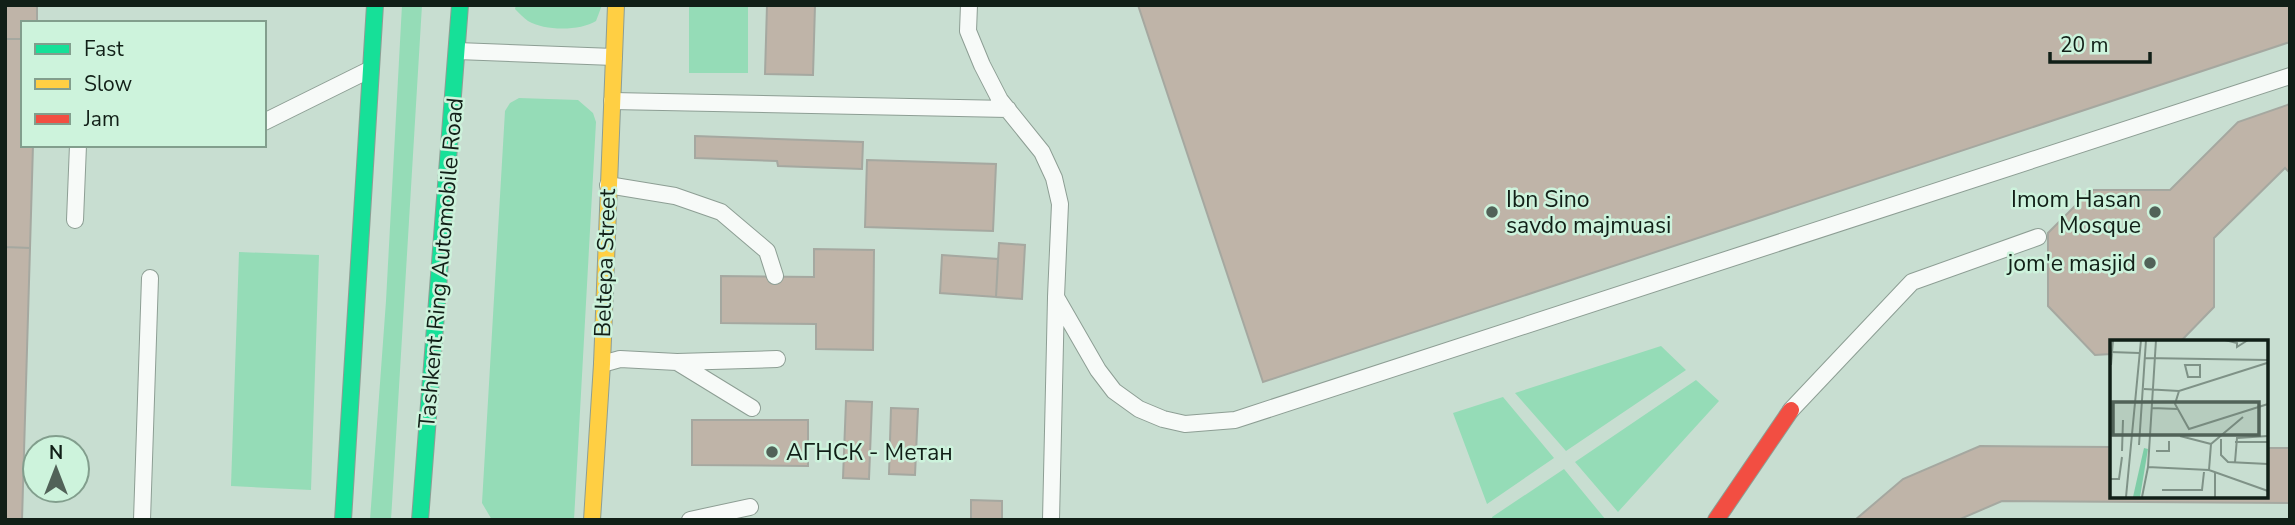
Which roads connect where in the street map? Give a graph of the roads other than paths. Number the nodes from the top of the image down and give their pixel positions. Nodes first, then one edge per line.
1 (375, 5) edge
2 (460, 5) edge
3 (616, 5) edge
4 (969, 5) edge
5 (457, 51) junction
6 (614, 57) junction
7 (371, 69) junction
8 (2290, 76) edge
9 (612, 101) junction
10 (1008, 109) junction
11 (266, 121) edge
12 (78, 147) edge
13 (608, 185) junction
14 (75, 220) dead end
15 (2038, 237) dead end
16 (775, 276) dead end
17 (150, 278) dead end
18 (1056, 296) junction
19 (777, 359) dead end
20 (677, 362) junction
21 (602, 364) junction
22 (752, 408) dead end
23 (1791, 410) joint
24 (750, 507) dead end
25 (142, 520) edge
26 (343, 520) edge
27 (420, 520) edge
28 (592, 520) edge
29 (690, 520) edge
30 (1051, 520) edge
31 (1716, 520) edge

1 - 7 main road
2 - 5 main road, Tashkent Ring Automobile Road
3 - 6 main road, Beltepa Street
4 - 10 lane
5 - 6 lane
5 - 27 main road, Tashkent Ring Automobile Road
6 - 9 main road, Beltepa Street
7 - 11 lane
7 - 26 main road
8 - 18 lane
9 - 10 lane
9 - 13 main road, Beltepa Street
10 - 18 lane
12 - 14 lane
13 - 16 lane
13 - 21 main road, Beltepa Street
15 - 23 lane
17 - 25 lane
18 - 30 lane
19 - 20 lane
20 - 21 lane
20 - 22 lane
21 - 28 main road, Beltepa Street
23 - 31 main road
24 - 29 lane

